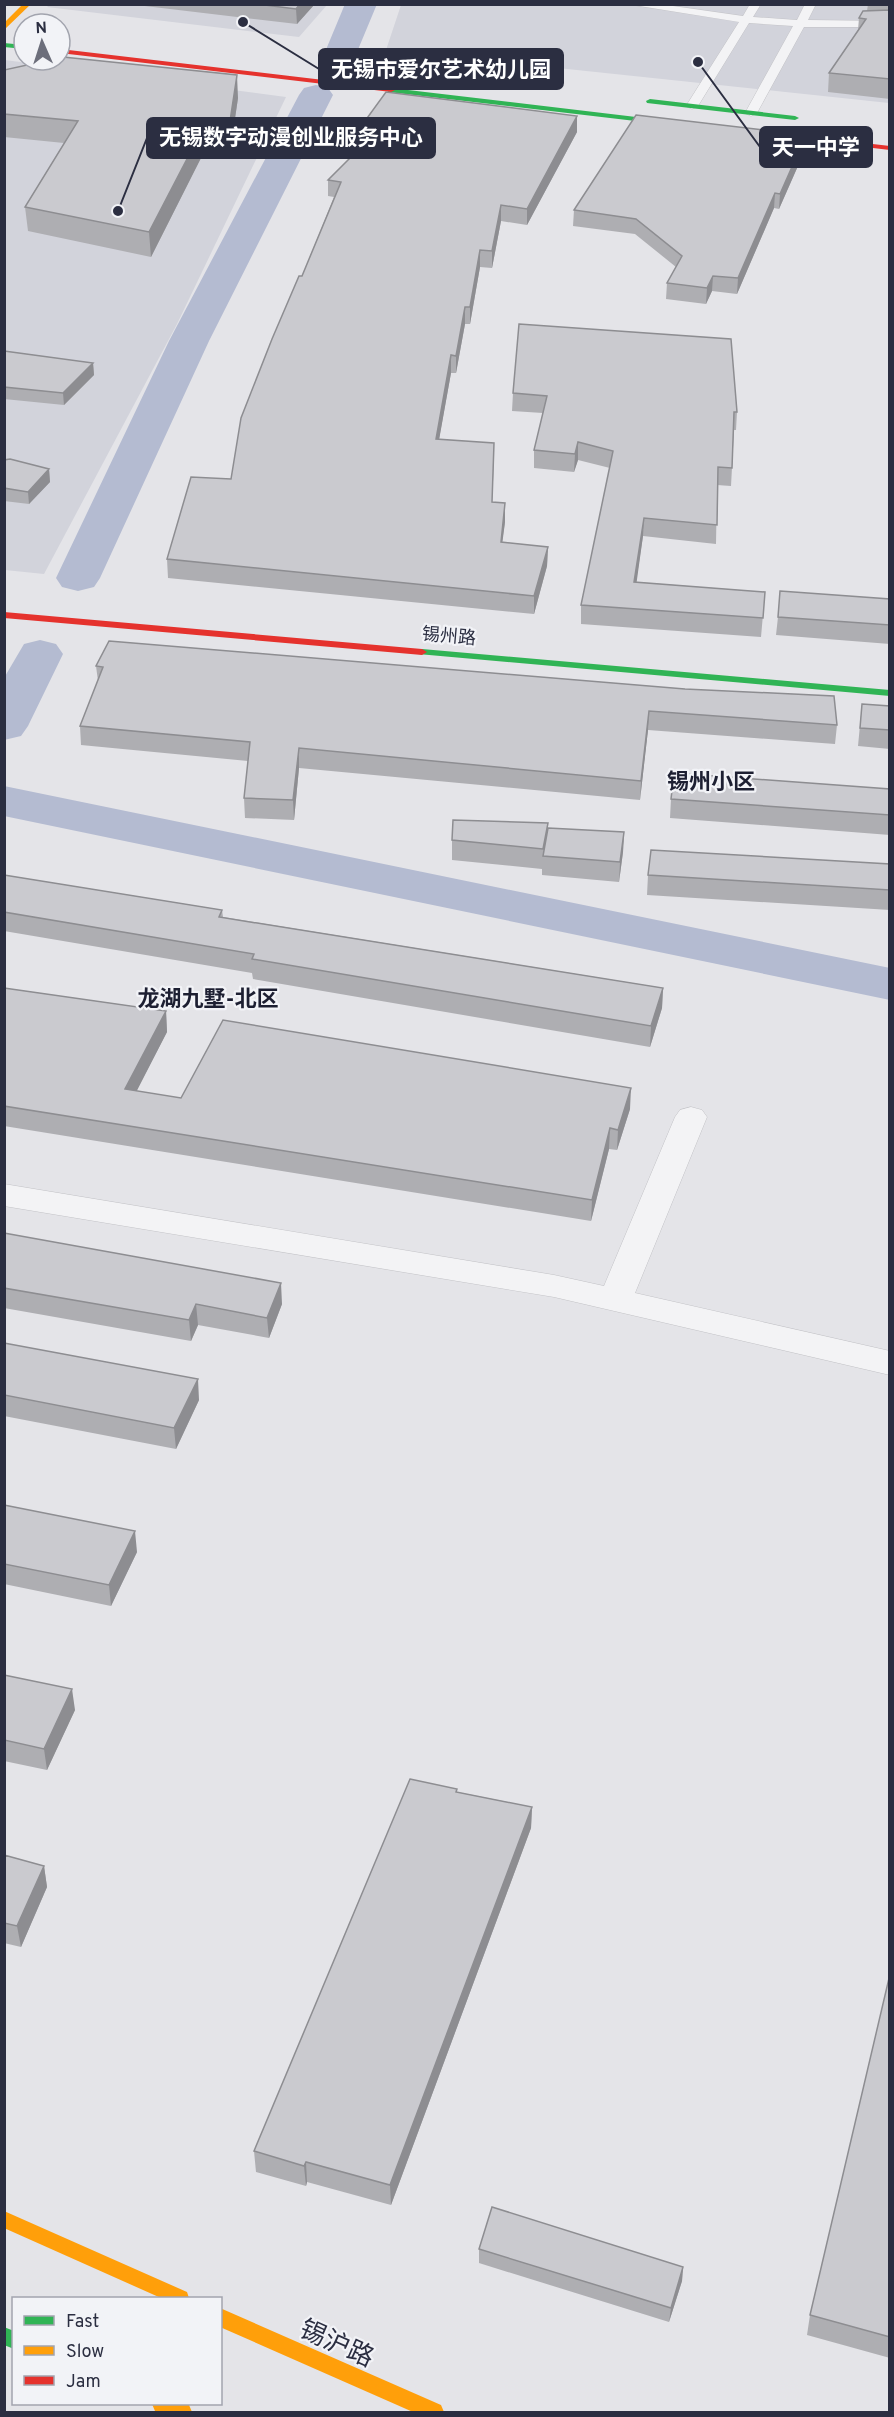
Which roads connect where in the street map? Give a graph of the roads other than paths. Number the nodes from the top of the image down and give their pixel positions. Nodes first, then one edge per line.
1 (28, 4) edge
2 (632, 4) edge
3 (756, 4) edge
4 (811, 4) edge
5 (746, 21) junction
6 (801, 24) junction
7 (890, 24) edge
8 (5, 28) edge
9 (72, 52) edge
10 (634, 99) dead end
11 (692, 106) junction
12 (751, 112) junction
13 (809, 119) dead end
14 (691, 125) edge
15 (752, 132) edge
16 (890, 148) edge
17 (4, 601) edge
18 (114, 610) dead end
19 (4, 615) edge
20 (890, 693) edge
21 (692, 1117) dead end
22 (4, 1195) edge
23 (615, 1300) junction
24 (890, 1363) edge
25 (4, 2219) edge
26 (178, 2297) edge
27 (222, 2318) edge
28 (166, 2405) edge
29 (182, 2412) edge
30 (434, 2412) edge

1 - 8 main road
2 - 5 lane
3 - 5 lane
4 - 6 lane
5 - 6 lane
5 - 11 lane
6 - 7 lane
6 - 12 lane
9 - 14 main road
10 - 11 main road
11 - 12 main road
12 - 13 main road
15 - 16 main road
17 - 18 main road
19 - 20 main road, 锡州路
21 - 23 street
22 - 23 street
23 - 24 street
25 - 26 main road
27 - 30 main road, 锡沪路
28 - 29 main road

